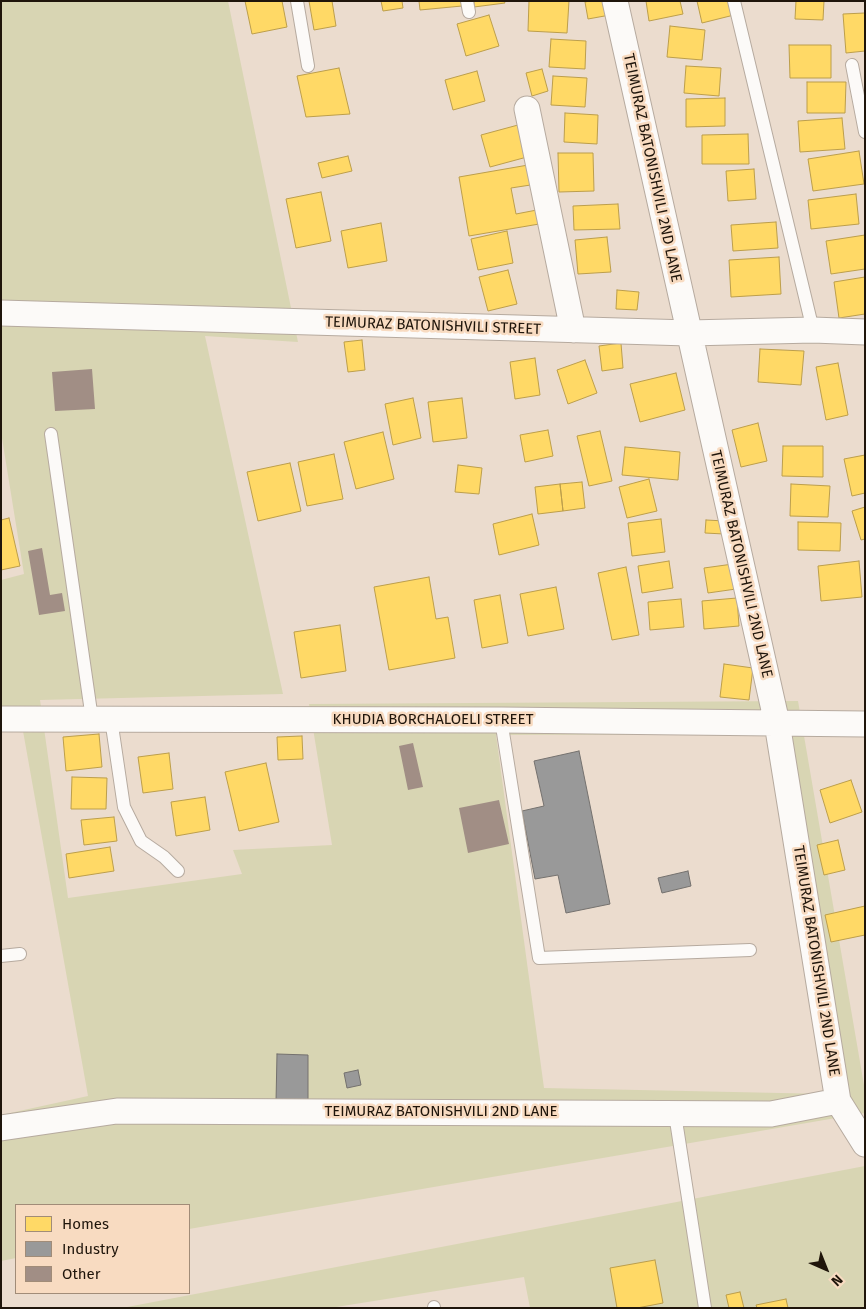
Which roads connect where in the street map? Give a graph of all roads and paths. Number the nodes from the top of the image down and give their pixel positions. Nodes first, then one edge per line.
1 (297, 1) edge
2 (615, 1) edge
3 (734, 1) edge
4 (852, 65) dead end
5 (308, 66) dead end
6 (527, 109) dead end
7 (865, 132) edge
8 (1, 313) edge
9 (573, 330) junction
10 (813, 330) junction
11 (865, 332) edge
12 (688, 333) junction
13 (52, 434) dead end
14 (1, 719) edge
15 (102, 719) junction
16 (501, 720) junction
17 (777, 723) junction
18 (865, 724) edge
19 (178, 870) dead end
20 (750, 950) dead end
21 (20, 954) dead end
22 (1, 956) edge
23 (838, 1101) junction
24 (675, 1114) junction
25 (1, 1128) edge
26 (865, 1144) edge
27 (704, 1308) edge

1 - 5 lane
2 - 12 street, TEIMURAZ BATONISHVILI 2ND LANE
3 - 10 lane
4 - 7 lane
6 - 9 street
8 - 9 street, TEIMURAZ BATONISHVILI STREET
9 - 12 street, TEIMURAZ BATONISHVILI STREET
10 - 11 street, TEIMURAZ BATONISHVILI STREET
10 - 12 street, TEIMURAZ BATONISHVILI STREET
12 - 17 street, TEIMURAZ BATONISHVILI 2ND LANE
13 - 15 lane
14 - 15 street, KHUDIA BORCHALOELI STREET
15 - 16 street, KHUDIA BORCHALOELI STREET
15 - 19 lane
16 - 17 street, KHUDIA BORCHALOELI STREET
16 - 20 lane
17 - 18 street, KHUDIA BORCHALOELI STREET
17 - 23 street, TEIMURAZ BATONISHVILI 2ND LANE
21 - 22 lane
23 - 24 street, TEIMURAZ BATONISHVILI 2ND LANE
23 - 26 street
24 - 25 street, TEIMURAZ BATONISHVILI 2ND LANE
24 - 27 lane

